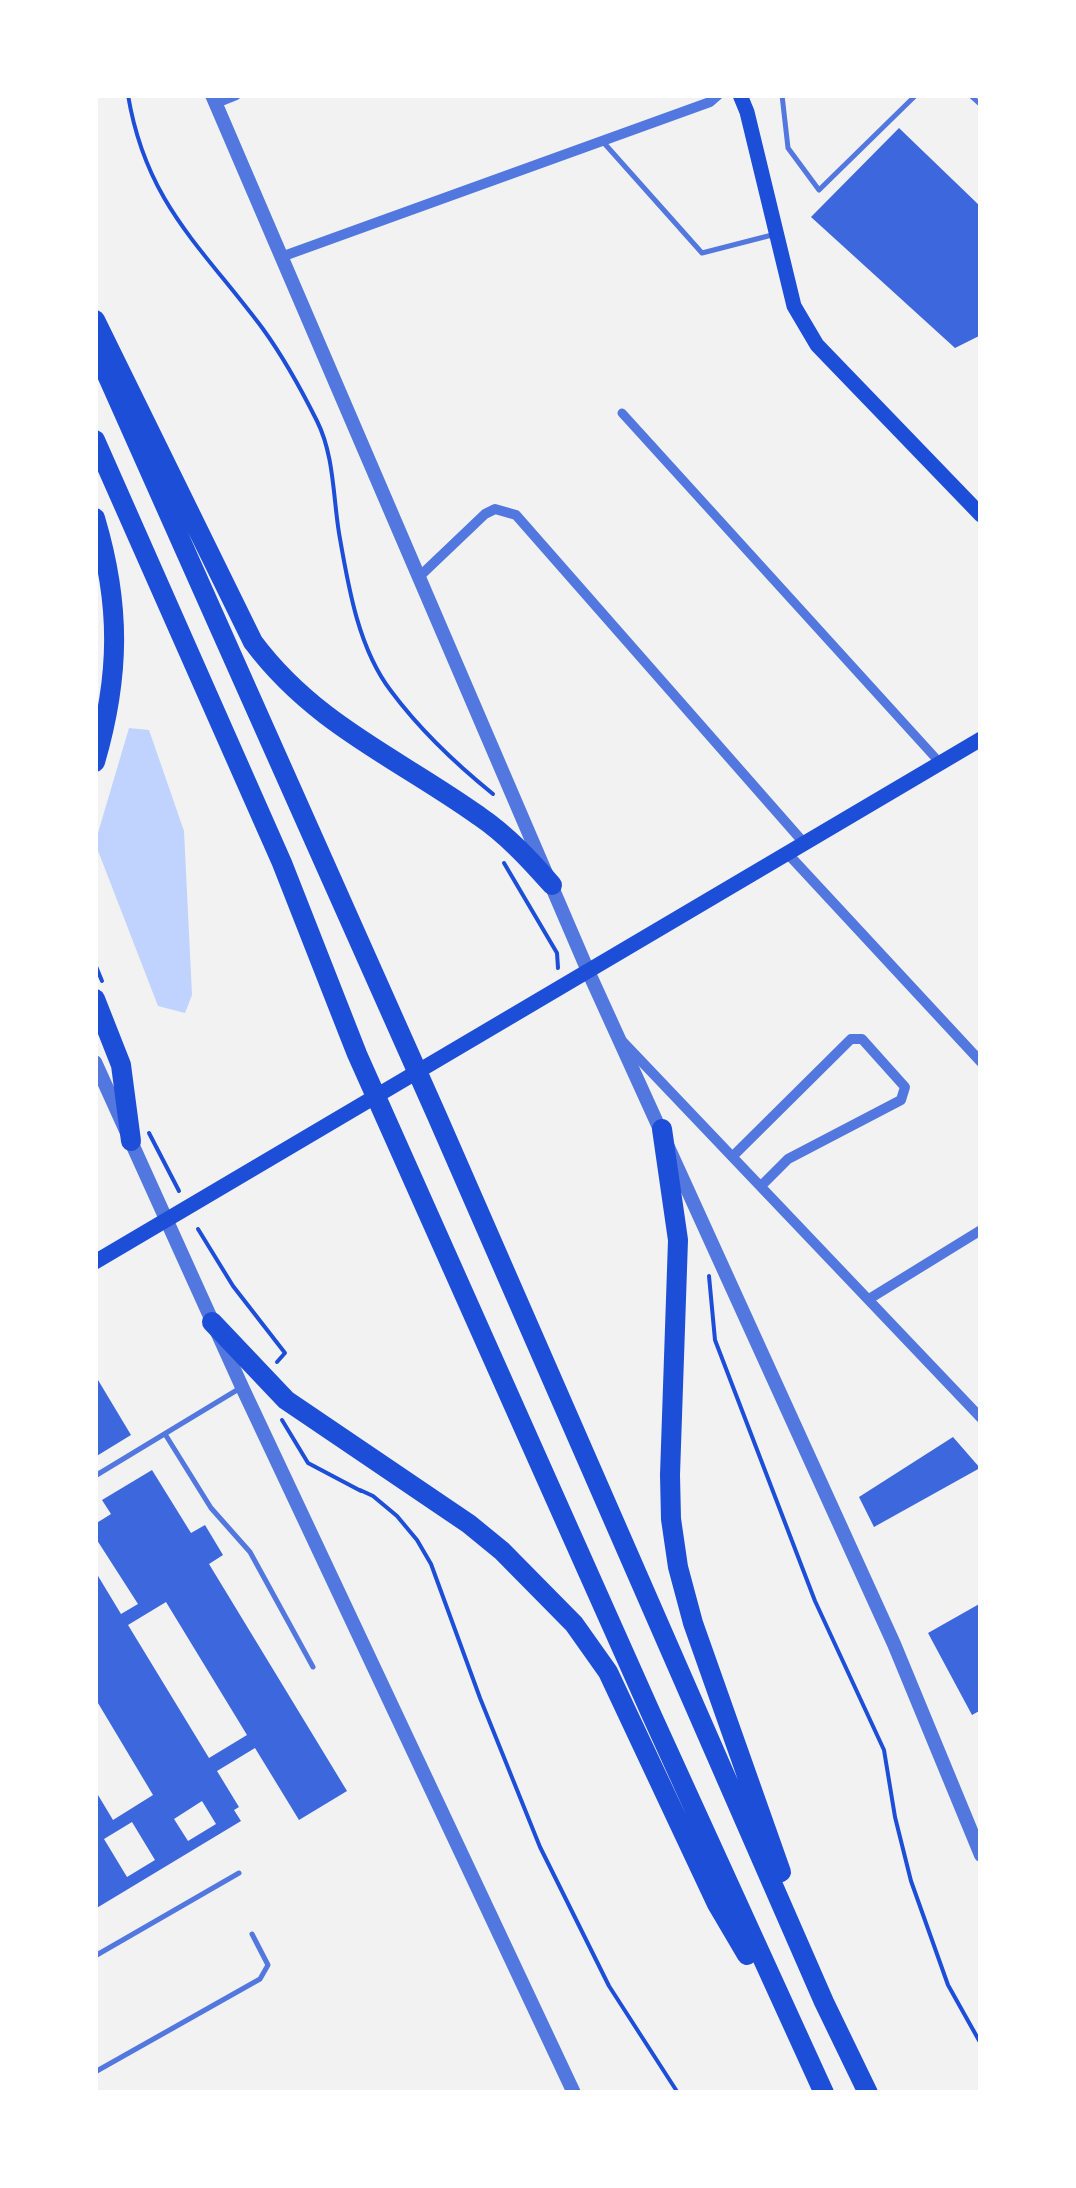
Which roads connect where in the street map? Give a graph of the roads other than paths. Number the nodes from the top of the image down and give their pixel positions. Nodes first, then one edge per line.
1 (236, 95) edge
2 (718, 95) edge
3 (740, 95) edge
4 (782, 95) edge
5 (916, 95) edge
6 (970, 95) edge
7 (214, 99) edge
8 (981, 105) edge
9 (602, 141) junction
10 (775, 234) junction
11 (281, 257) junction
12 (95, 320) edge
13 (95, 348) edge
14 (622, 413) dead end
15 (95, 440) edge
16 (981, 515) edge
17 (95, 518) edge
18 (420, 576) junction
19 (981, 739) edge
20 (95, 762) edge
21 (941, 764) junction
22 (804, 843) junction
23 (788, 854) junction
24 (552, 885) junction
25 (588, 971) junction
26 (95, 998) edge
27 (621, 1040) junction
28 (95, 1062) edge
29 (981, 1062) edge
30 (662, 1129) junction
31 (131, 1141) junction
32 (733, 1156) junction
33 (761, 1186) junction
34 (166, 1221) junction
35 (981, 1230) edge
36 (95, 1262) edge
37 (870, 1299) junction
38 (212, 1322) junction
39 (242, 1387) junction
40 (981, 1418) edge
41 (165, 1434) junction
42 (95, 1476) edge
43 (312, 1668) dead end
44 (976, 1832) edge
45 (981, 1856) edge
46 (238, 1873) dead end
47 (252, 1934) dead end
48 (95, 1956) edge
49 (824, 2002) junction
50 (803, 2050) junction
51 (95, 2072) edge
52 (868, 2091) edge
53 (574, 2093) edge
54 (824, 2093) edge

1 - 7 street
2 - 9 street
3 - 10 main road
4 - 5 lane
6 - 8 lane
7 - 11 street
9 - 10 lane
9 - 11 street
10 - 16 main road
11 - 18 street
12 - 24 highway
13 - 49 highway
14 - 21 street
15 - 50 highway
17 - 20 highway
18 - 22 street
18 - 24 street
19 - 21 main road
21 - 22 main road
22 - 23 main road
23 - 25 main road
23 - 29 street
24 - 25 street
25 - 27 street
25 - 34 main road
26 - 31 highway
27 - 30 street
27 - 32 street
28 - 31 street
30 - 44 street
30 - 49 highway
31 - 34 street
32 - 33 street
32 - 33 street
33 - 37 street
34 - 36 main road
34 - 38 street
35 - 37 street
37 - 40 street
38 - 39 street
38 - 50 highway
39 - 41 lane
39 - 53 street
41 - 42 lane
41 - 43 lane
44 - 45 street
46 - 48 lane
47 - 51 lane
49 - 52 highway
50 - 54 highway

